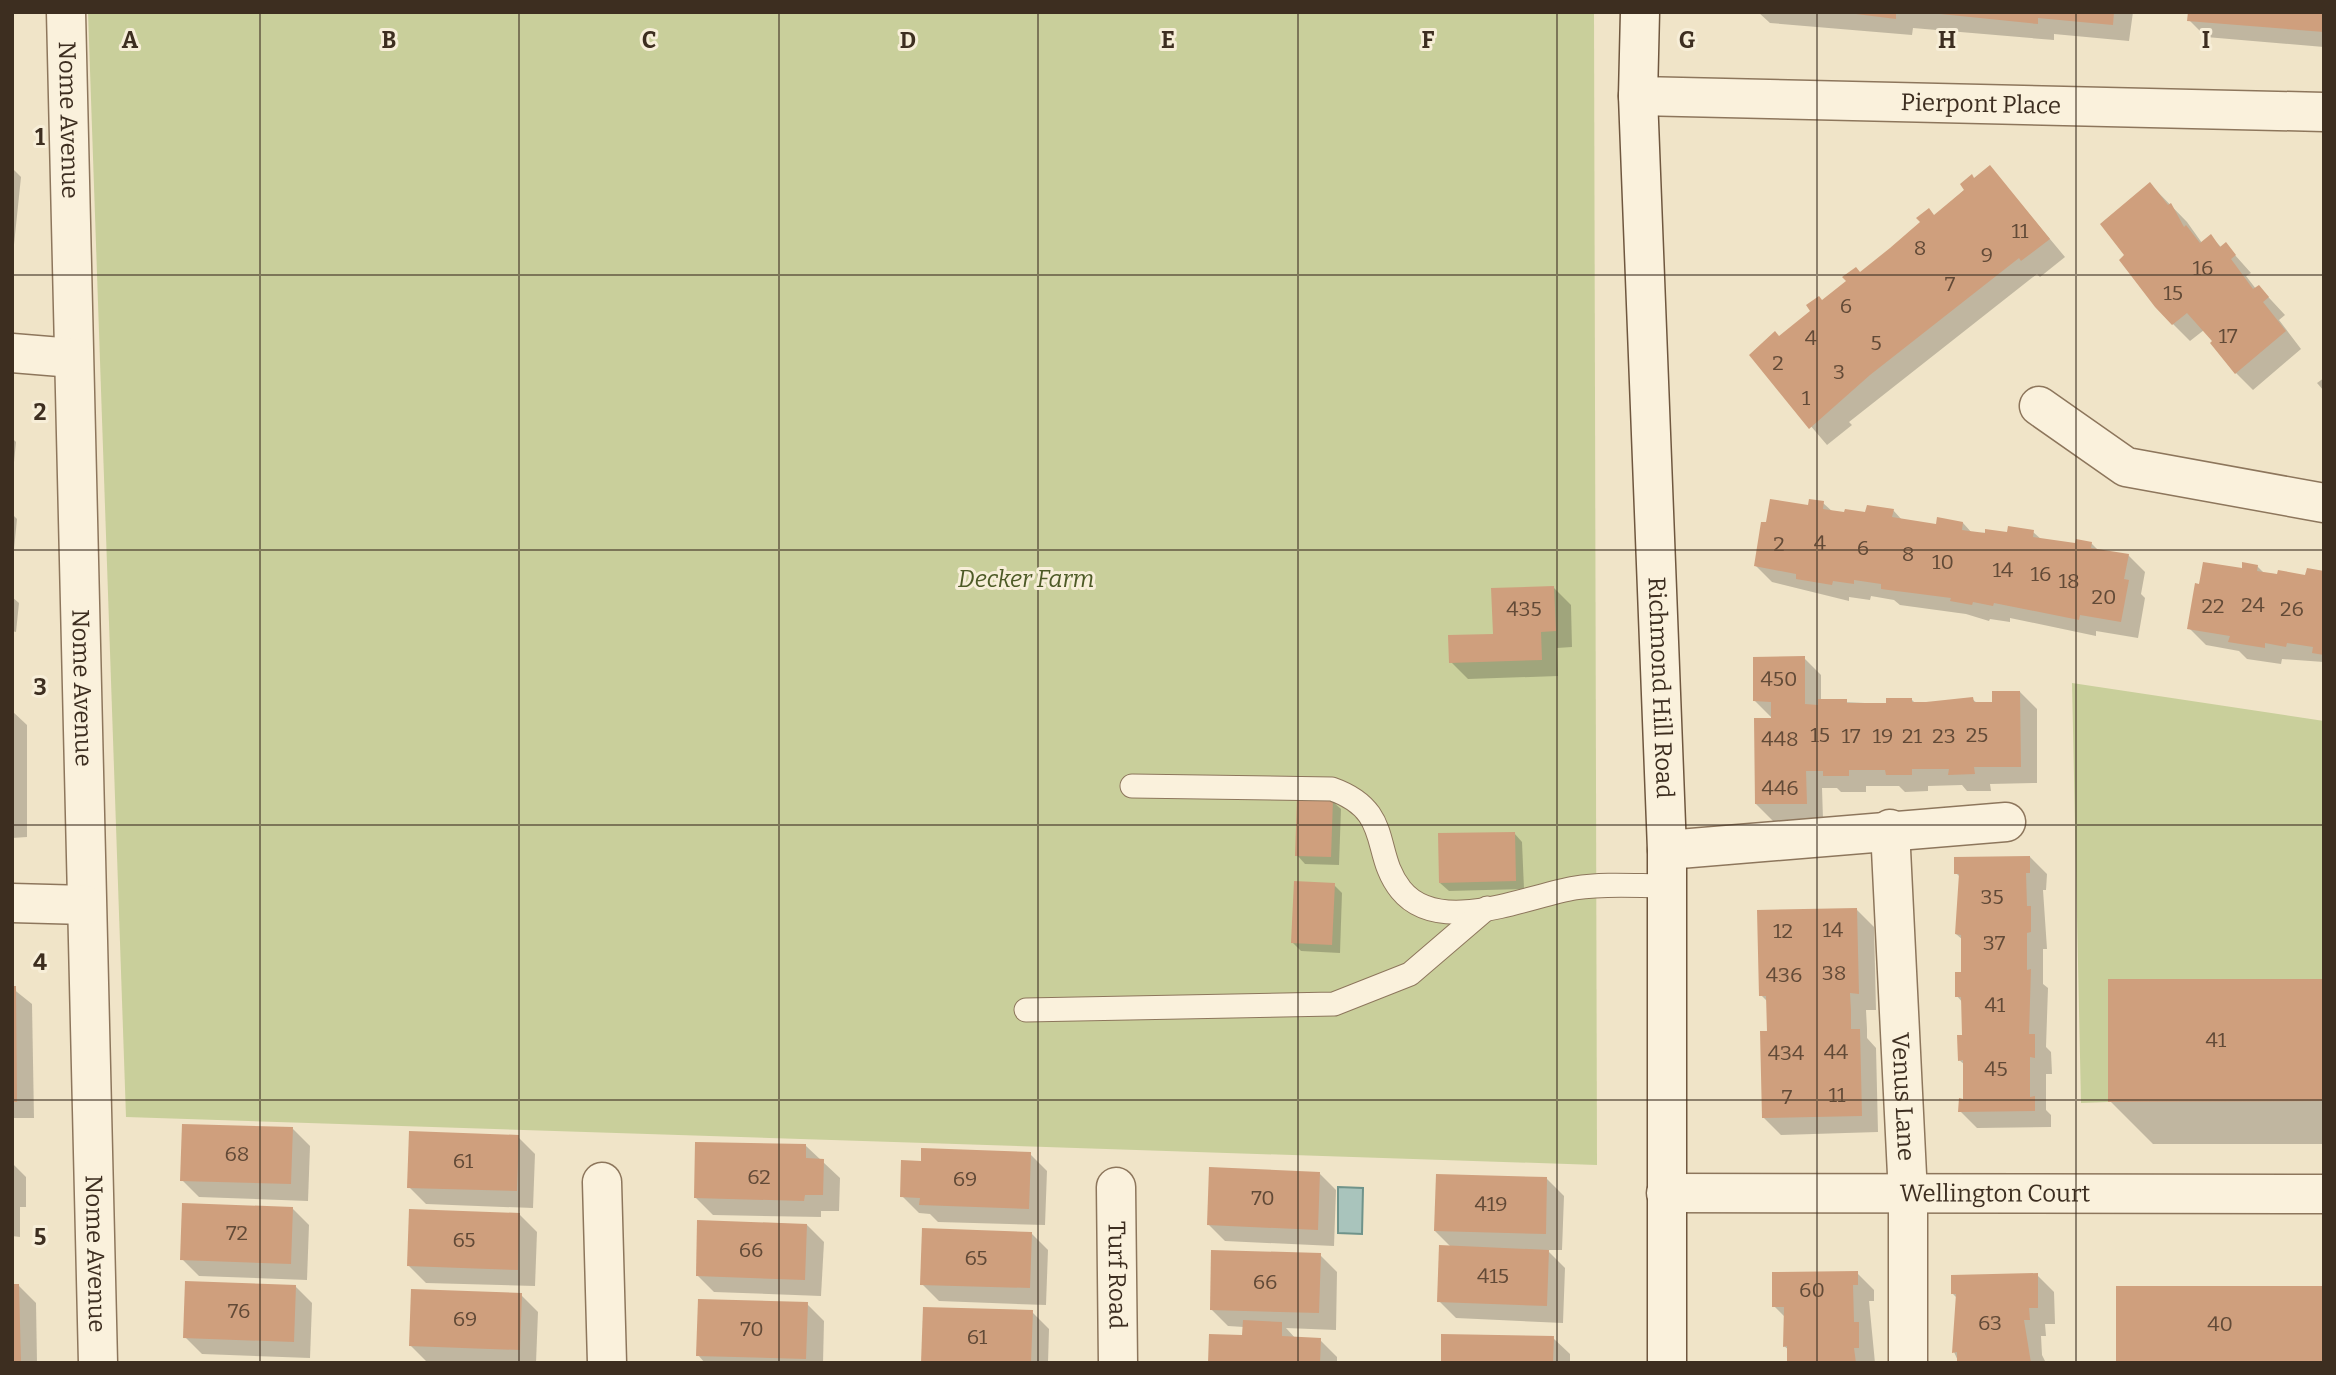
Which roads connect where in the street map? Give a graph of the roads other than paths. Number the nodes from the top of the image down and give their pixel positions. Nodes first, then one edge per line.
1 (66, 12) edge
2 (1640, 12) edge
3 (1638, 96) junction
4 (2324, 112) edge
5 (12, 353) edge
6 (73, 359) junction
7 (2039, 406) dead end
8 (2324, 503) edge
9 (1132, 786) dead end
10 (2006, 822) dead end
11 (1890, 829) junction
12 (1667, 868) junction
13 (12, 904) edge
14 (86, 905) junction
15 (1487, 908) junction
16 (1026, 1010) dead end
17 (601, 1182) dead end
18 (1116, 1187) dead end
19 (1667, 1193) junction
20 (2324, 1194) edge
21 (1908, 1195) junction
22 (98, 1363) edge
23 (607, 1363) edge
24 (1118, 1363) edge
25 (1667, 1363) edge
26 (1908, 1363) edge

1 - 6 street, Nome Avenue
2 - 3 street, Richmond Hill Road
3 - 4 street, Pierpont Place
3 - 12 street, Richmond Hill Road
5 - 6 street
6 - 14 street, Nome Avenue
7 - 8 street
9 - 15 lane
10 - 11 street
11 - 12 street
11 - 21 street, Venus Lane
12 - 15 lane
12 - 19 street, Richmond Hill Road
13 - 14 street
14 - 22 street, Nome Avenue
15 - 16 lane
17 - 23 street
18 - 24 street, Turf Road
19 - 21 street, Wellington Court
19 - 25 street, Richmond Hill Road
20 - 21 street, Wellington Court
21 - 26 street, Venus Lane

